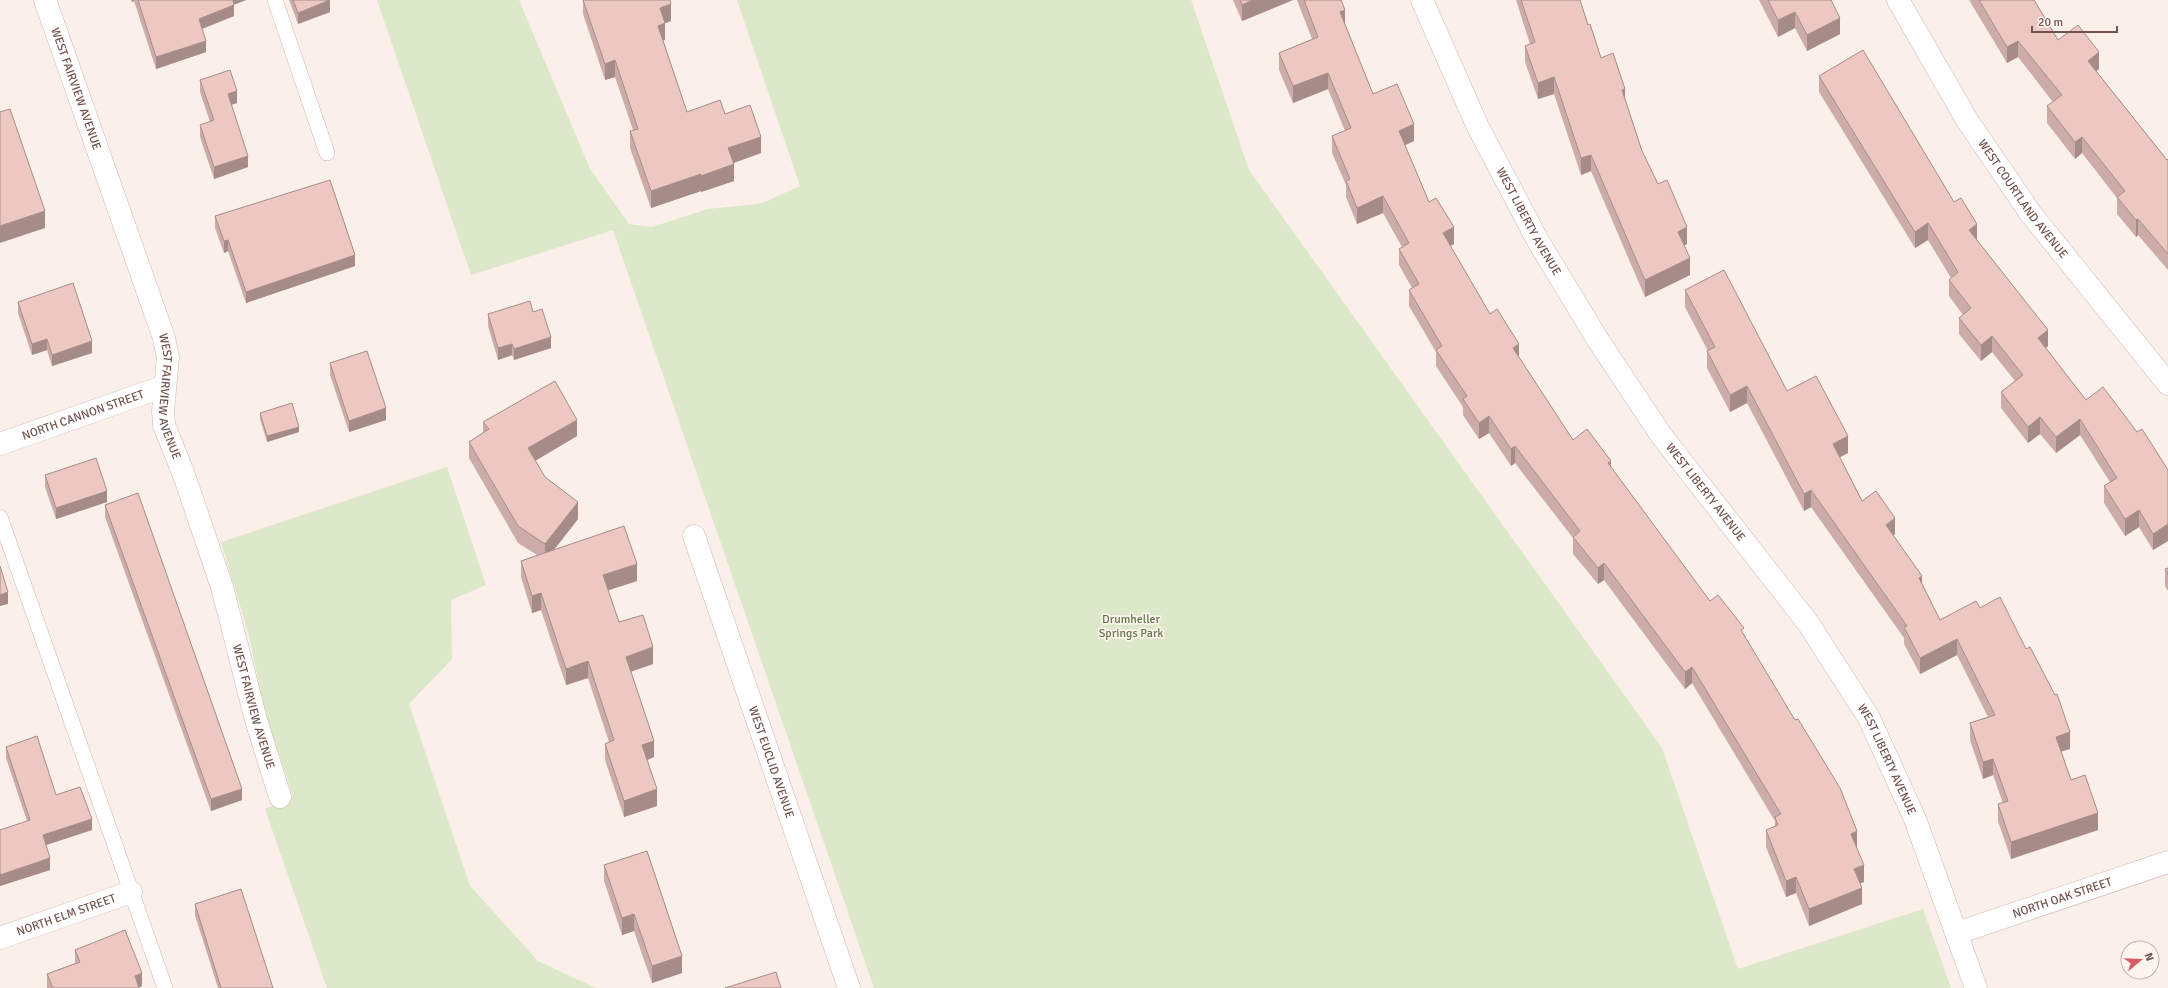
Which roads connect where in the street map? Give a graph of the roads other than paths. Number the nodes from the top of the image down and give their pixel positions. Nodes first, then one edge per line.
1 (45, 0) edge
2 (275, 0) edge
3 (1422, 0) edge
4 (1898, 0) edge
5 (327, 153) dead end
6 (2168, 384) edge
7 (165, 386) junction
8 (0, 444) edge
9 (0, 517) edge
10 (694, 536) dead end
11 (280, 797) dead end
12 (2168, 862) edge
13 (131, 892) junction
14 (1957, 933) junction
15 (0, 938) edge
16 (164, 988) edge
17 (849, 988) edge
18 (1976, 988) edge

1 - 7 street, WEST FAIRVIEW AVENUE
2 - 5 lane
3 - 14 street, WEST LIBERTY AVENUE
4 - 6 street, WEST COURTLAND AVENUE
7 - 8 street, NORTH CANNON STREET
7 - 11 street, WEST FAIRVIEW AVENUE
9 - 13 lane
10 - 17 street, WEST EUCLID AVENUE
12 - 14 street, NORTH OAK STREET
13 - 15 street, NORTH ELM STREET
13 - 16 lane
14 - 18 street, WEST LIBERTY AVENUE

